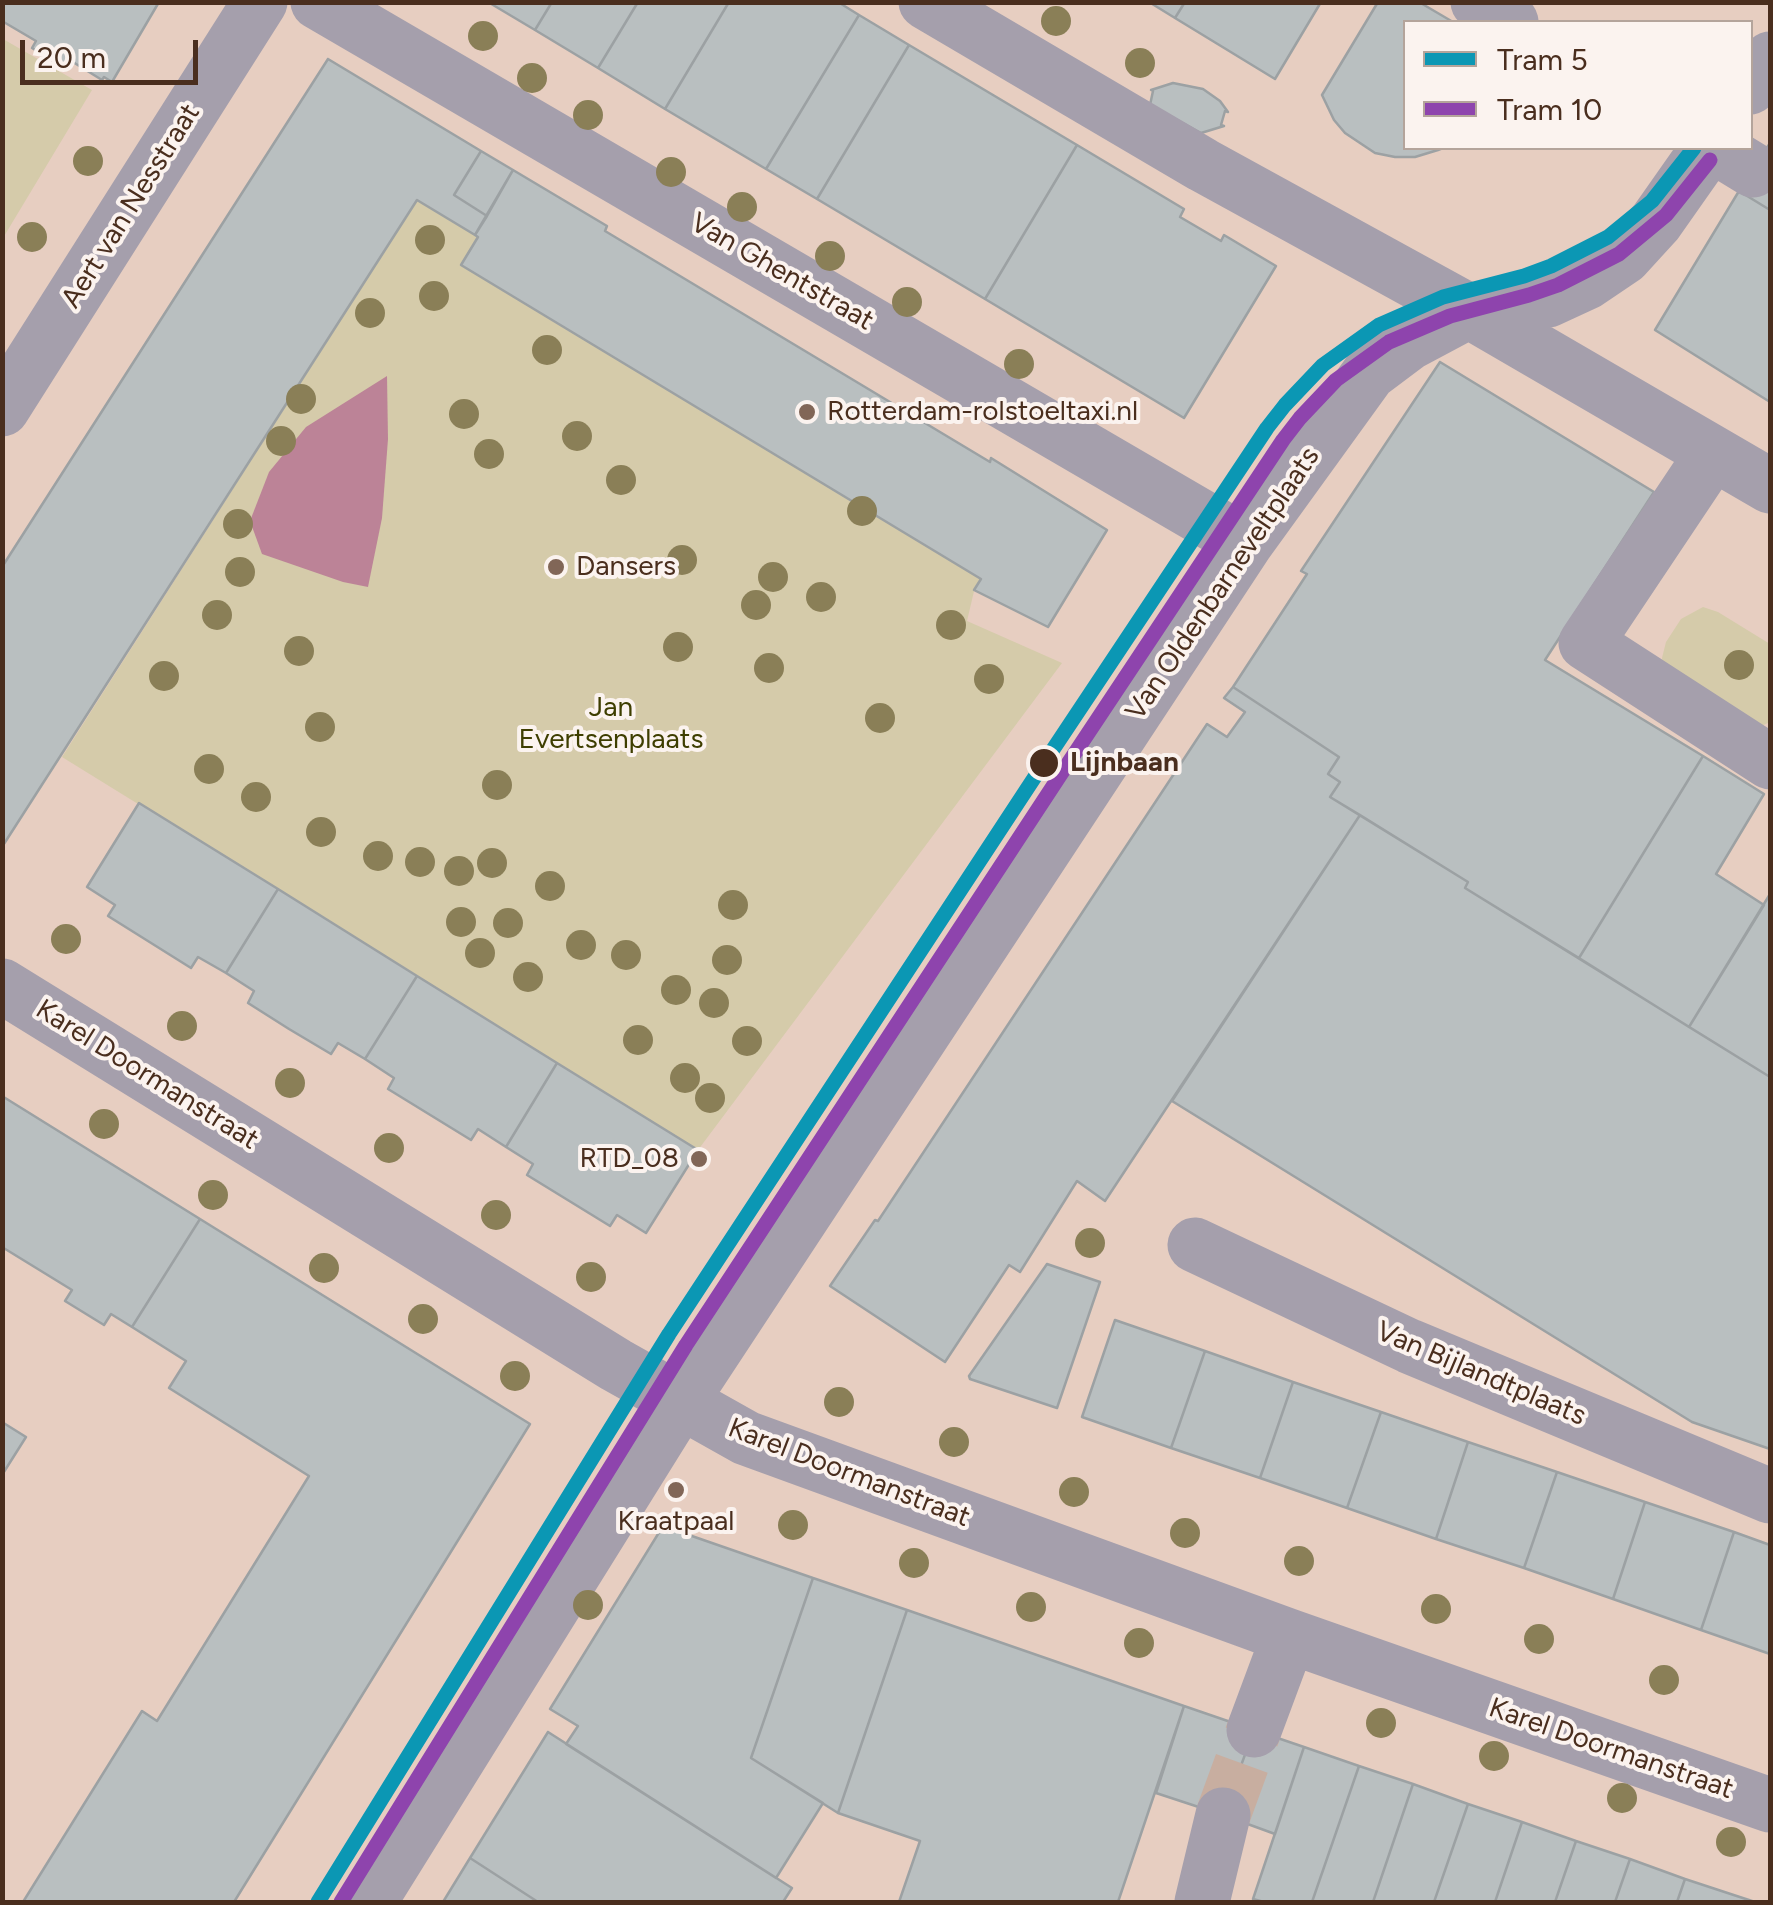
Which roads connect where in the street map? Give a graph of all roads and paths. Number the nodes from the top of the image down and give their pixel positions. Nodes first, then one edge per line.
1 (260, 2) edge
2 (318, 2) edge
3 (926, 2) edge
4 (1478, 2) edge
5 (1509, 20) edge
6 (1770, 59) edge
7 (1753, 83) edge
8 (1726, 155) edge
9 (1469, 312) junction
10 (2, 409) edge
11 (1713, 453) junction
12 (1770, 486) edge
13 (1246, 543) junction
14 (1770, 762) edge
15 (2, 986) edge
16 (1195, 1244) dead end
17 (680, 1401) junction
18 (1770, 1496) edge
19 (1289, 1636) junction
20 (1254, 1730) tunnel mouth
21 (1770, 1805) edge
22 (1222, 1814) tunnel mouth
23 (368, 1902) edge
24 (1202, 1902) edge

1 - 10 street, Aert van Nesstraat
2 - 13 street, Van Ghentstraat
3 - 9 street
4 - 5 street
6 - 7 street
8 - 9 street, Van Oldenbarneveltplaats
9 - 11 street
9 - 13 street, Van Oldenbarneveltplaats
11 - 12 street
11 - 14 street
13 - 17 street, Van Oldenbarneveltplaats
15 - 17 street, Karel Doormanstraat
16 - 18 street, Van Bijlandtplaats
17 - 19 street, Karel Doormanstraat
17 - 23 street, Van Oldenbarneveltplaats
19 - 20 street
19 - 21 street, Karel Doormanstraat
22 - 24 street

